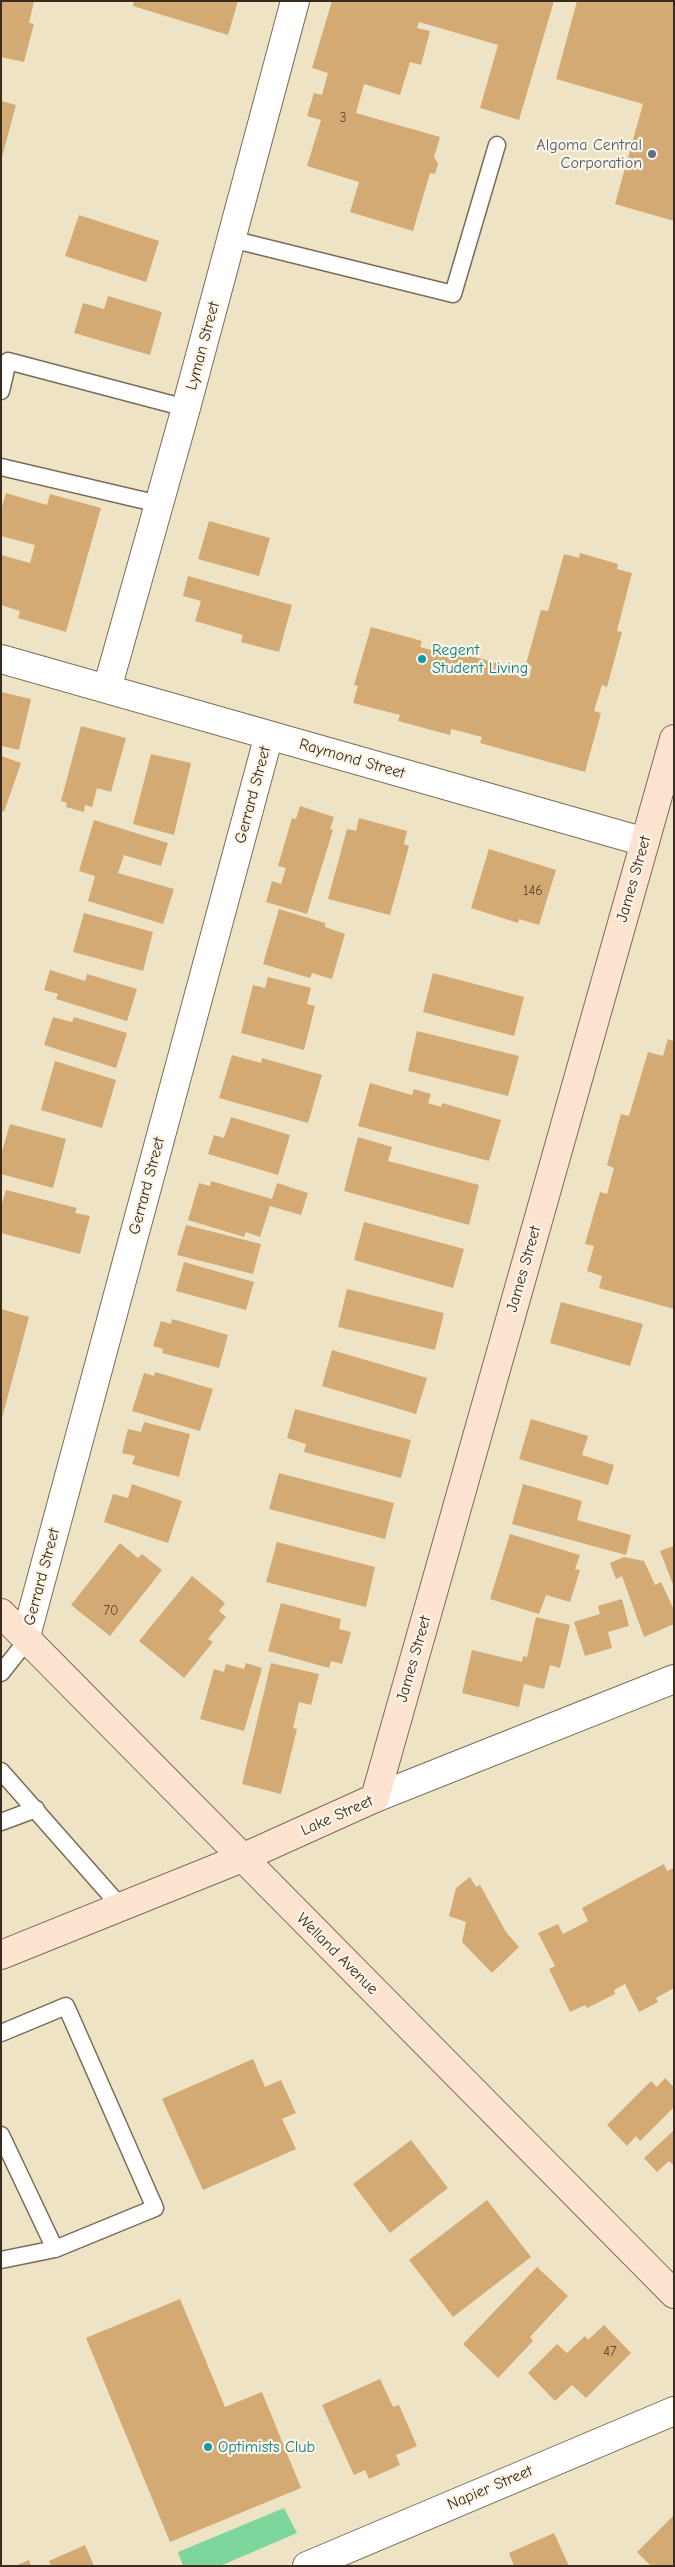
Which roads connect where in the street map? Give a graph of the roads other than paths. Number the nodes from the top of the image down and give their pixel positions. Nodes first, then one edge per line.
1 (295, 1) edge
2 (497, 145) dead end
3 (231, 239) junction
4 (1, 391) edge
5 (186, 408) junction
6 (1, 467) edge
7 (159, 504) junction
8 (1, 659) edge
9 (107, 689) junction
10 (269, 735) junction
11 (674, 739) edge
12 (644, 842) junction
13 (1, 1613) edge
14 (27, 1638) junction
15 (1, 1673) edge
16 (674, 1679) edge
17 (1, 1771) edge
18 (374, 1798) junction
19 (36, 1809) junction
20 (1, 1822) edge
21 (242, 1858) junction
22 (121, 1907) junction
23 (1, 1955) edge
24 (1, 2033) edge
25 (1, 2135) edge
26 (55, 2249) junction
27 (1, 2260) edge
28 (674, 2294) edge
29 (674, 2412) edge
30 (307, 2566) edge

1 - 3 street, Lyman Street
2 - 3 lane
3 - 5 street, Lyman Street
4 - 5 lane
5 - 7 street, Lyman Street
6 - 7 lane
7 - 9 street, Lyman Street
8 - 9 street, Raymond Street
9 - 10 street, Raymond Street
10 - 12 street, Raymond Street
10 - 14 street, Gerrard Street
11 - 12 main road, James Street
12 - 18 main road, James Street
13 - 14 main road, Welland Avenue
14 - 15 lane
14 - 21 main road, Welland Avenue
16 - 18 street, Lake Street
17 - 19 lane
18 - 21 main road, Lake Street
19 - 20 lane
19 - 22 lane
21 - 22 main road, Lake Street
21 - 28 main road, Welland Avenue
22 - 23 main road, Lake Street
24 - 26 lane
25 - 26 lane
26 - 27 lane
29 - 30 street, Napier Street

